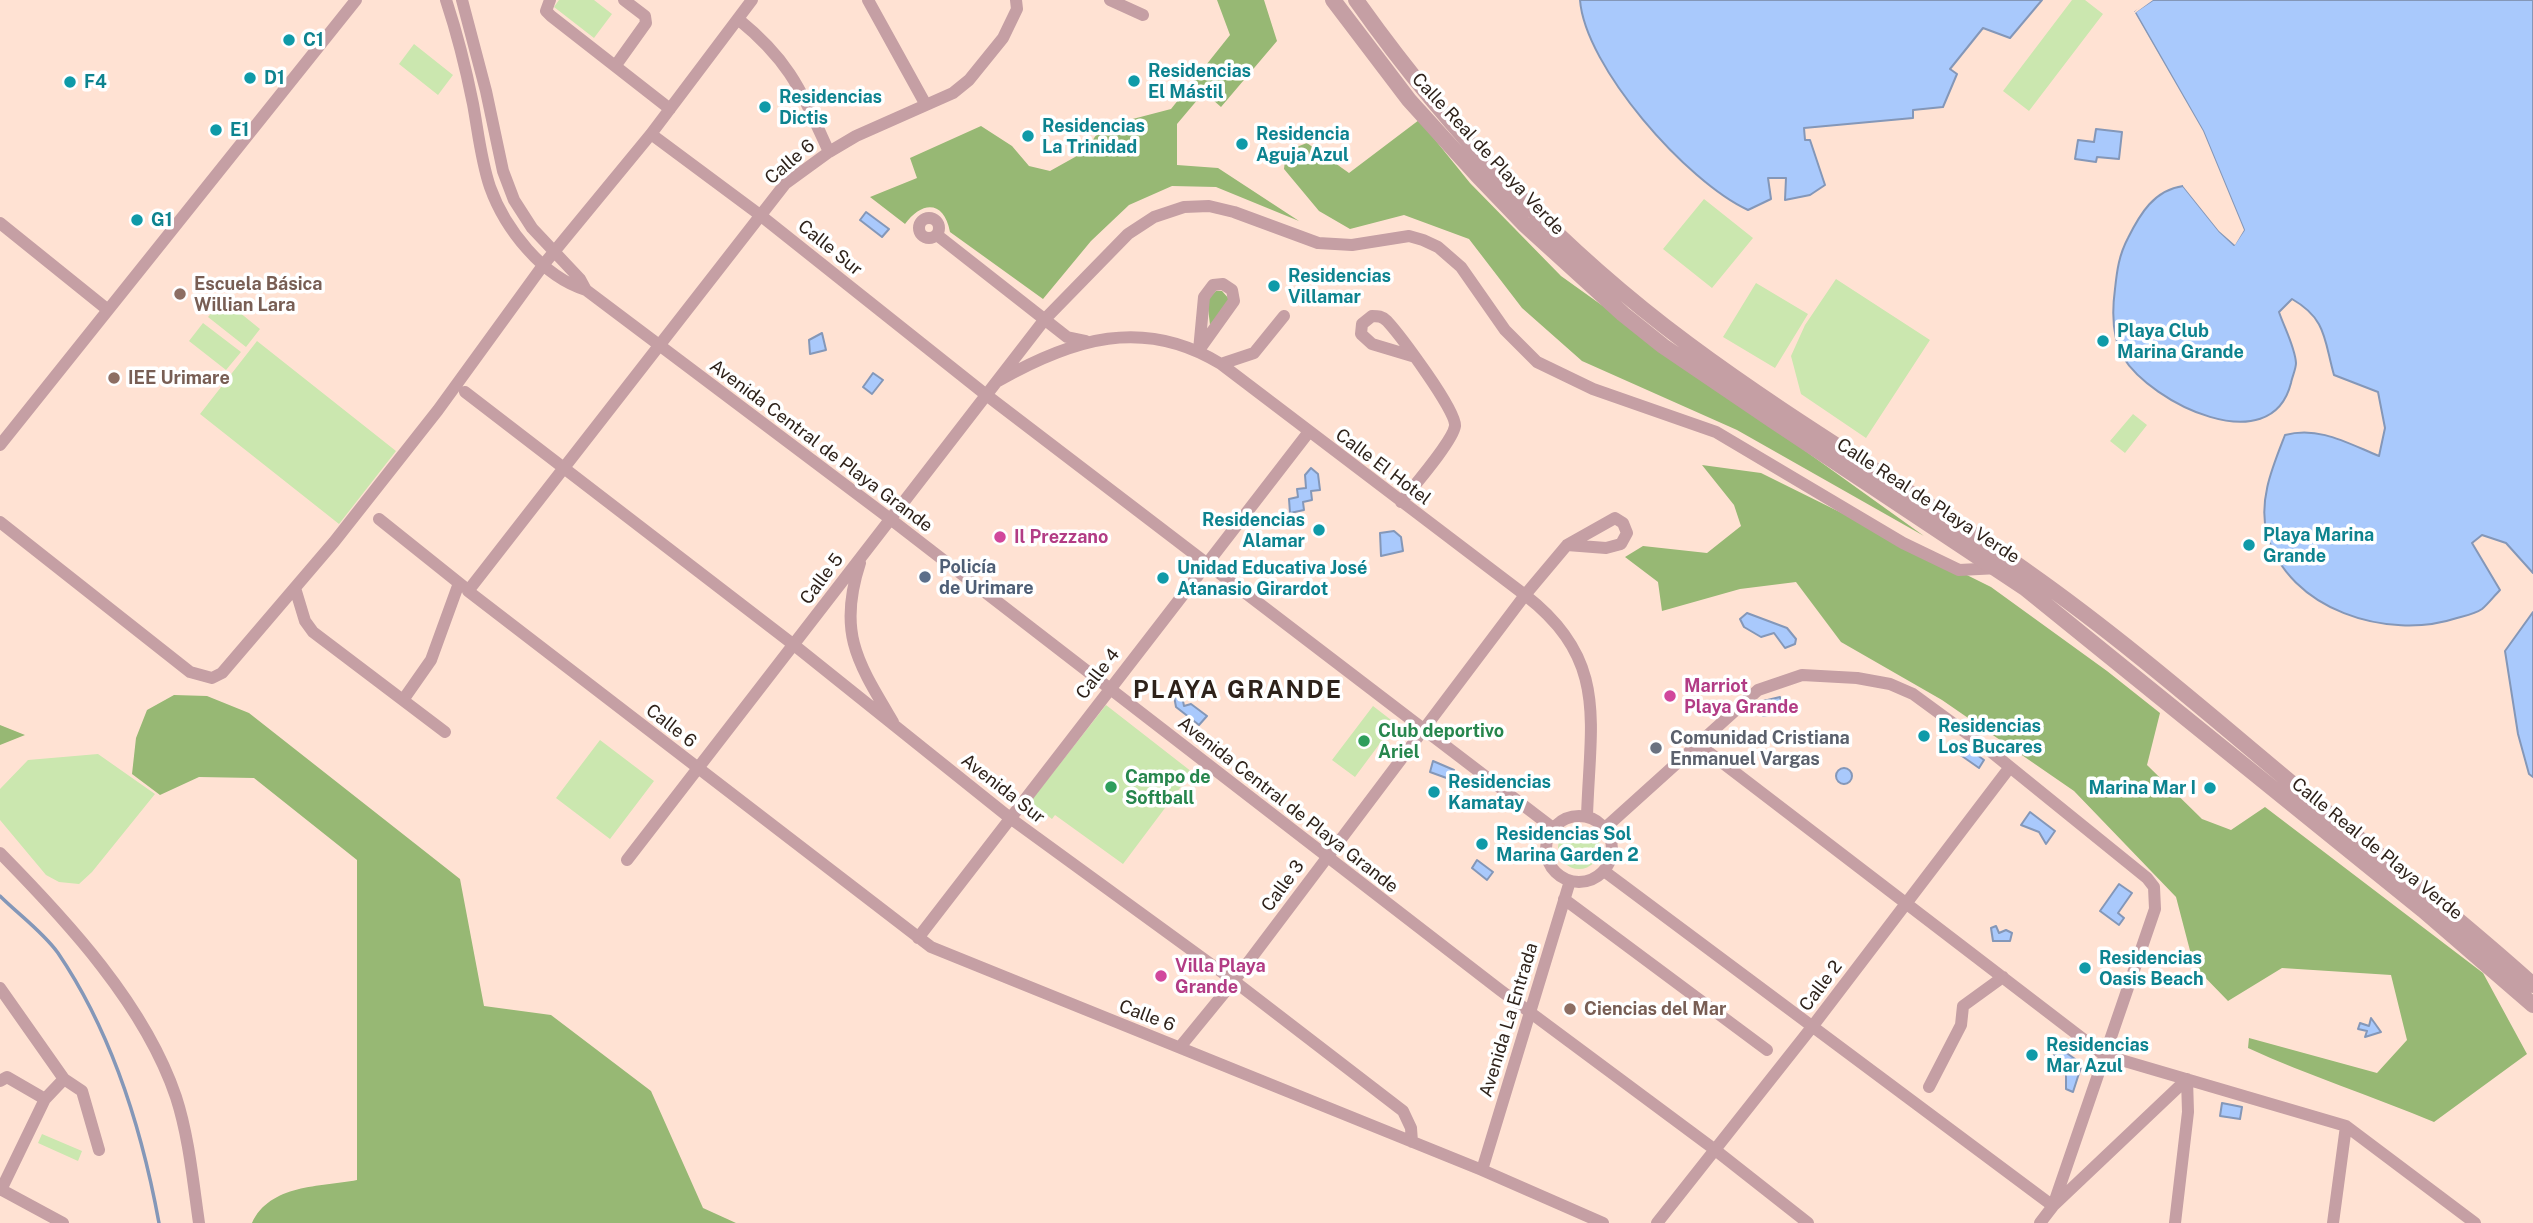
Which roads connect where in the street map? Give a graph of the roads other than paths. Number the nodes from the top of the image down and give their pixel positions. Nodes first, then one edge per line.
1 (356, 0) edge
2 (446, 0) edge
3 (462, 0) edge
4 (550, 0) edge
5 (624, 0) edge
6 (752, 0) edge
7 (868, 0) edge
8 (1017, 0) edge
9 (1110, 0) edge
10 (1333, 0) edge
11 (1356, 0) edge
12 (1143, 15) dead end
13 (738, 19) junction
14 (615, 65) junction
15 (1423, 91) junction
16 (1409, 100) junction
17 (926, 105) junction
18 (670, 109) junction
19 (651, 134) junction
20 (829, 152) junction
21 (1485, 171) junction
22 (1537, 212) junction
23 (760, 215) junction
24 (0, 223) edge
25 (1524, 224) junction
26 (937, 235) dead end
27 (553, 254) junction
28 (1586, 259) junction
29 (544, 264) junction
30 (562, 271) junction
31 (1575, 272) junction
32 (1637, 303) junction
33 (108, 310) junction
34 (1284, 316) dead end
35 (1626, 317) junction
36 (1045, 319) junction
37 (1090, 341) junction
38 (657, 344) junction
39 (1199, 350) junction
40 (1682, 350) junction
41 (1412, 356) dead end
42 (1221, 364) junction
43 (989, 389) junction
44 (465, 392) dead end
45 (1308, 433) junction
46 (0, 445) edge
47 (561, 469) junction
48 (1401, 502) junction
49 (379, 519) dead end
50 (889, 519) junction
51 (0, 522) edge
52 (1567, 545) dead end
53 (864, 553) junction
54 (1206, 564) junction
55 (2005, 565) junction
56 (2029, 582) junction
57 (463, 587) junction
58 (295, 588) junction
59 (1525, 595) junction
60 (794, 645) junction
61 (1109, 689) junction
62 (403, 700) junction
63 (2214, 718) junction
64 (1423, 727) junction
65 (898, 729) junction
66 (2202, 730) junction
67 (445, 732) dead end
68 (1698, 744) junction
69 (2010, 767) junction
70 (697, 768) junction
71 (2284, 776) junction
72 (2272, 788) junction
73 (1587, 816) junction
74 (1010, 818) junction
75 (1553, 828) junction
76 (1605, 828) junction
77 (0, 853) edge
78 (1326, 857) junction
79 (627, 860) dead end
80 (1604, 871) junction
81 (1570, 881) junction
82 (1564, 899) junction
83 (1905, 903) junction
84 (2444, 917) junction
85 (918, 939) junction
86 (2003, 977) junction
87 (1234, 981) junction
88 (2533, 985) edge
89 (0, 988) edge
90 (2533, 1005) edge
91 (1529, 1010) junction
92 (1812, 1027) junction
93 (1180, 1047) junction
94 (1767, 1050) dead end
95 (2104, 1055) junction
96 (2, 1075) edge
97 (64, 1079) junction
98 (2187, 1079) junction
99 (1928, 1087) dead end
100 (45, 1099) junction
101 (2346, 1126) junction
102 (1412, 1142) junction
103 (1714, 1149) junction
104 (99, 1150) dead end
105 (1482, 1170) junction
106 (1, 1190) edge
107 (2053, 1206) junction
108 (63, 1223) edge
109 (199, 1223) edge
110 (1603, 1223) edge
111 (1657, 1223) edge
112 (1808, 1223) edge
113 (2040, 1223) edge
114 (2175, 1223) edge
115 (2333, 1223) edge
116 (2475, 1223) edge

1 - 33 street
2 - 29 street
3 - 27 street, Avenida Central de Playa Grande
4 - 14 street
5 - 14 street
6 - 13 street
7 - 17 street
8 - 17 street, Calle 6
9 - 12 street
10 - 16 street, Calle Real de Playa Verde
11 - 15 street, Calle Real de Playa Verde
13 - 18 street
13 - 20 street
14 - 18 street
15 - 16 street
15 - 21 street, Calle Real de Playa Verde
16 - 21 street, Calle Real de Playa Verde
17 - 20 street, Calle 6
18 - 19 street
19 - 23 street, Calle Sur
19 - 27 street
20 - 23 street, Calle 6
21 - 22 street, Calle Real de Playa Verde
21 - 25 street, Calle Real de Playa Verde
22 - 25 street
22 - 28 street, Calle Real de Playa Verde
23 - 38 street, Calle 6
23 - 43 street, Calle Sur
24 - 33 street
25 - 31 street, Calle Real de Playa Verde
26 - 36 street
27 - 29 street
27 - 30 street, Avenida Central de Playa Grande
28 - 31 street
28 - 32 street, Calle Real de Playa Verde
29 - 30 street
29 - 58 street
30 - 38 street, Avenida Central de Playa Grande
31 - 35 street, Calle Real de Playa Verde
32 - 35 street
32 - 40 street, Calle Real de Playa Verde
33 - 46 street
34 - 42 street
35 - 40 street, Calle Real de Playa Verde
36 - 37 street
36 - 43 street, Calle 5
36 - 55 street, Calle 5
37 - 39 street, Calle El Hotel
37 - 43 street, Calle El Hotel
38 - 47 street, Calle 6
38 - 50 street, Avenida Central de Playa Grande
39 - 39 street
39 - 42 street, Calle El Hotel
40 - 55 street, Calle Real de Playa Verde
41 - 48 street
42 - 45 street, Calle El Hotel
43 - 50 street, Calle 5
43 - 54 street, Calle Sur
44 - 47 street, Avenida Sur
45 - 48 street, Calle El Hotel
45 - 54 street, Calle 4
47 - 57 street, Calle 6
47 - 60 street, Avenida Sur
48 - 59 street, Calle El Hotel
49 - 57 street
50 - 53 street, Calle 5
50 - 61 street, Avenida Central de Playa Grande
51 - 58 street
52 - 59 street, Calle 3
53 - 60 street, Calle 5
53 - 65 street
54 - 61 street, Calle 4
54 - 64 street, Calle Sur
55 - 56 street, Calle Real de Playa Verde
56 - 63 street, Calle Real de Playa Verde
56 - 66 street, Calle Real de Playa Verde
57 - 62 street
57 - 70 street, Calle 6
58 - 62 street
59 - 64 street, Calle 3
59 - 73 street, Calle El Hotel
60 - 65 street, Avenida Sur
60 - 70 street, Calle 5
61 - 74 street, Calle 4
61 - 78 street, Avenida Central de Playa Grande
62 - 67 street
63 - 66 street
63 - 71 street, Calle Real de Playa Verde
64 - 75 street, Calle Sur
64 - 78 street, Calle 3
65 - 74 street, Avenida Sur
66 - 72 street, Calle Real de Playa Verde
68 - 69 street
68 - 76 street
68 - 83 street
69 - 83 street, Calle 2
69 - 95 street
70 - 79 street, Calle 5
70 - 85 street, Calle 6
71 - 72 street
71 - 84 street, Calle Real de Playa Verde
72 - 84 street, Calle Real de Playa Verde
73 - 75 street
73 - 76 street
74 - 85 street, Calle 4
74 - 87 street, Avenida Sur
75 - 81 street
76 - 80 street
77 - 109 street
78 - 87 street, Calle 3
78 - 91 street, Avenida Central de Playa Grande
80 - 81 street
80 - 92 street
81 - 82 street, Avenida La Entrada
82 - 91 street, Avenida La Entrada
82 - 94 street
83 - 86 street
83 - 92 street, Calle 2
84 - 88 street, Calle Real de Playa Verde
84 - 90 street, Calle Real de Playa Verde
85 - 93 street, Calle 6
86 - 95 street
86 - 99 street
87 - 93 street, Calle 3
87 - 102 street, Avenida Sur
89 - 97 street
91 - 103 street, Avenida Central de Playa Grande
91 - 105 street, Avenida La Entrada
92 - 103 street, Calle 2
92 - 107 street
93 - 102 street, Calle 6
95 - 98 street
95 - 107 street
96 - 100 street
97 - 100 street
97 - 104 street
98 - 101 street
98 - 107 street
98 - 114 street
100 - 106 street
101 - 115 street
101 - 116 street
102 - 105 street, Calle 6
103 - 111 street, Calle 2
103 - 112 street, Avenida Central de Playa Grande
105 - 110 street, Calle 6
106 - 108 street
107 - 113 street

